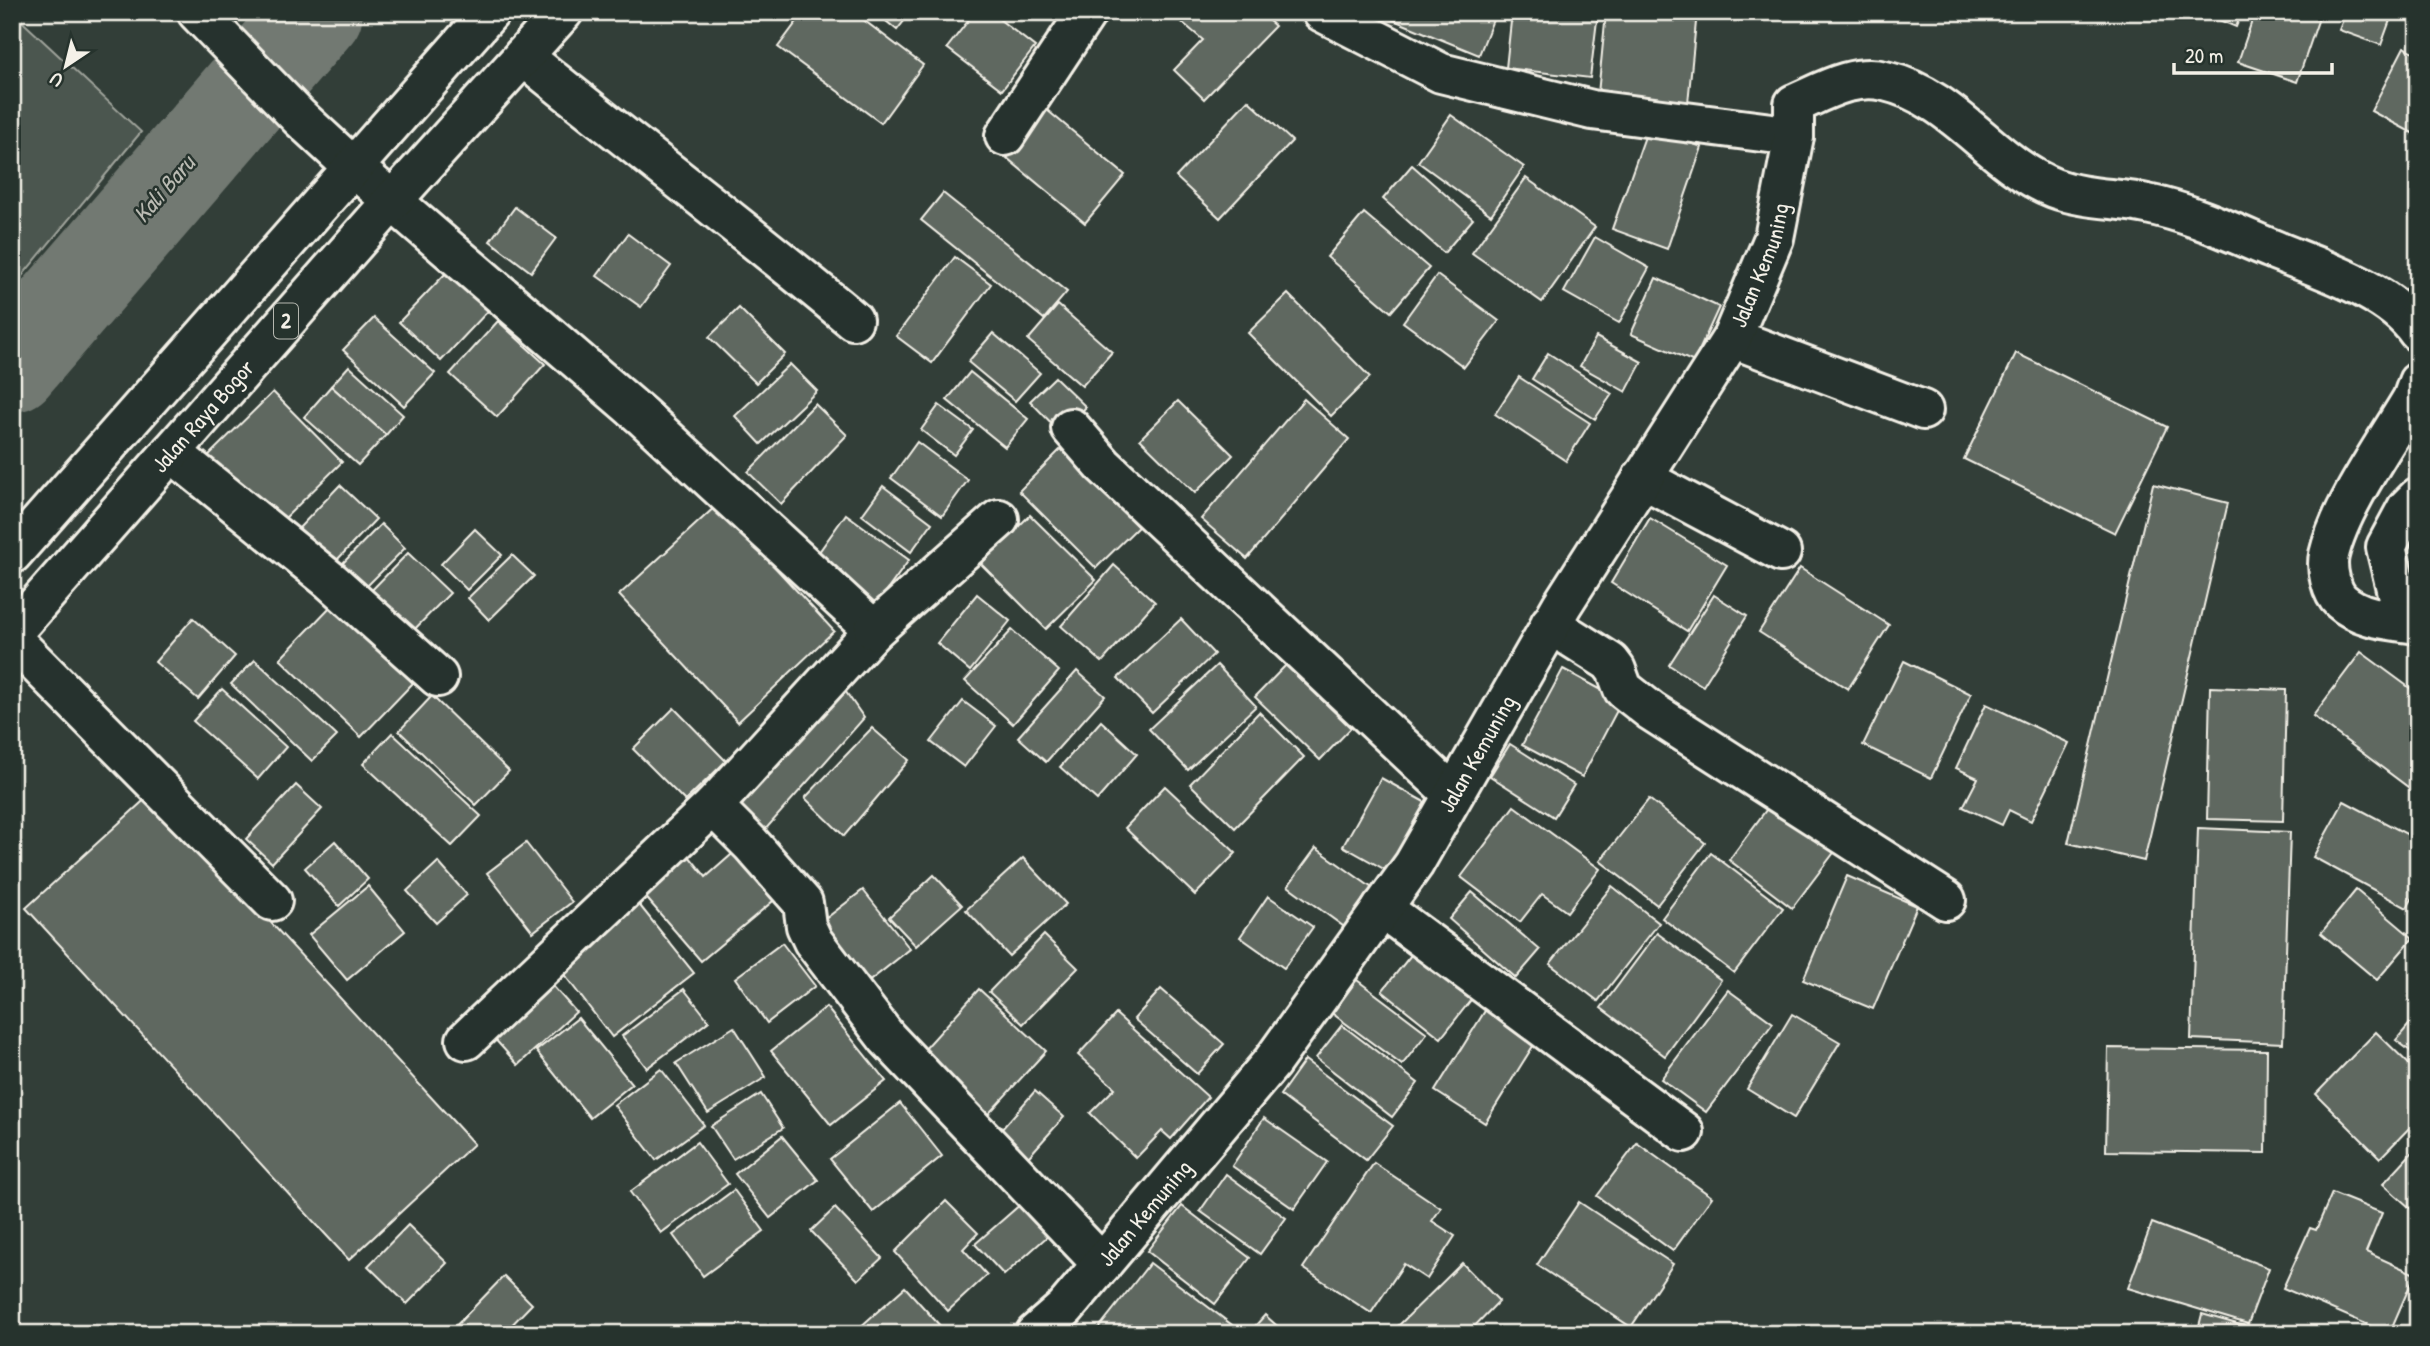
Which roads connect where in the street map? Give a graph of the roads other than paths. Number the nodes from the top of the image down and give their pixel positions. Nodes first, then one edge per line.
1 (490, 12) edge
2 (563, 12) edge
3 (1087, 12) edge
4 (1322, 12) edge
5 (202, 19) edge
6 (523, 56) junction
7 (1794, 120) junction
8 (1005, 136) dead end
9 (353, 167) junction
10 (392, 201) junction
11 (853, 320) dead end
12 (2418, 332) edge
13 (1732, 338) junction
14 (2418, 382) edge
15 (1923, 410) dead end
16 (1071, 428) dead end
17 (171, 452) junction
18 (1642, 478) junction
19 (2418, 498) edge
20 (999, 519) dead end
21 (1781, 552) dead end
22 (12, 554) edge
23 (1550, 624) junction
24 (2418, 625) edge
25 (874, 630) junction
26 (12, 632) edge
27 (12, 639) edge
28 (438, 677) dead end
29 (1454, 794) junction
30 (713, 806) junction
31 (1946, 900) dead end
32 (272, 901) dead end
33 (1382, 908) junction
34 (466, 1040) dead end
35 (1684, 1132) dead end
36 (1102, 1264) junction
37 (1035, 1334) edge

1 - 9 main road, 2
2 - 6 main road, Jalan Raya Bogor / 2
3 - 8 main road
4 - 7 main road
5 - 9 main road
6 - 10 main road, Jalan Raya Bogor / 2
6 - 11 main road
7 - 12 main road
7 - 13 main road, Jalan Kemuning
9 - 10 main road
9 - 22 main road, 2
10 - 17 main road, Jalan Raya Bogor / 2
10 - 25 main road
13 - 15 main road
13 - 18 main road, Jalan Kemuning
14 - 24 main road
16 - 29 main road
17 - 26 main road, Jalan Raya Bogor / 2
17 - 28 main road
18 - 21 main road
18 - 23 main road, Jalan Kemuning
19 - 24 main road
20 - 25 main road
23 - 29 main road, Jalan Kemuning
23 - 31 main road
25 - 30 main road
27 - 32 main road
29 - 33 main road, Jalan Kemuning
30 - 34 main road
30 - 36 main road
33 - 35 main road
33 - 36 main road, Jalan Kemuning
36 - 37 main road, Jalan Kemuning

